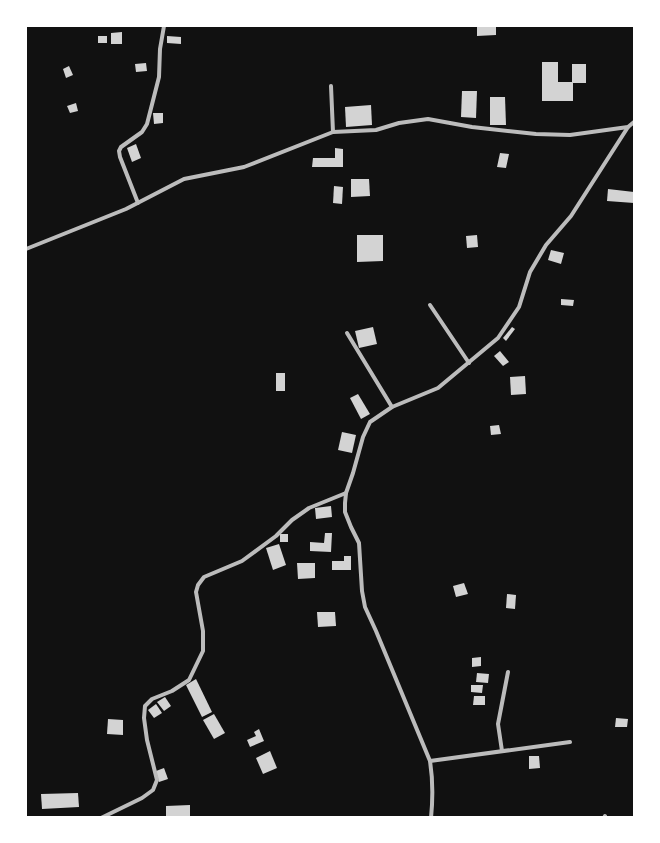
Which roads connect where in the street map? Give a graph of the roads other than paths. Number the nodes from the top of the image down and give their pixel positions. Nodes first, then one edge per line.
1 (164, 26) edge
2 (331, 86) dead end
3 (634, 122) edge
4 (628, 127) junction
5 (333, 132) junction
6 (138, 202) junction
7 (26, 249) edge
8 (429, 305) dead end
9 (347, 333) dead end
10 (469, 363) junction
11 (392, 407) junction
12 (346, 493) junction
13 (508, 672) dead end
14 (570, 741) dead end
15 (502, 751) junction
16 (430, 760) junction
17 (100, 818) edge
18 (431, 818) edge

1 - 6 street
2 - 5 street
3 - 4 street
4 - 5 street
4 - 10 street
5 - 6 street
6 - 7 street
8 - 10 street
9 - 11 street
10 - 11 street
11 - 12 street
12 - 16 street
12 - 17 street
13 - 15 street
14 - 15 street
15 - 16 street
16 - 18 street

